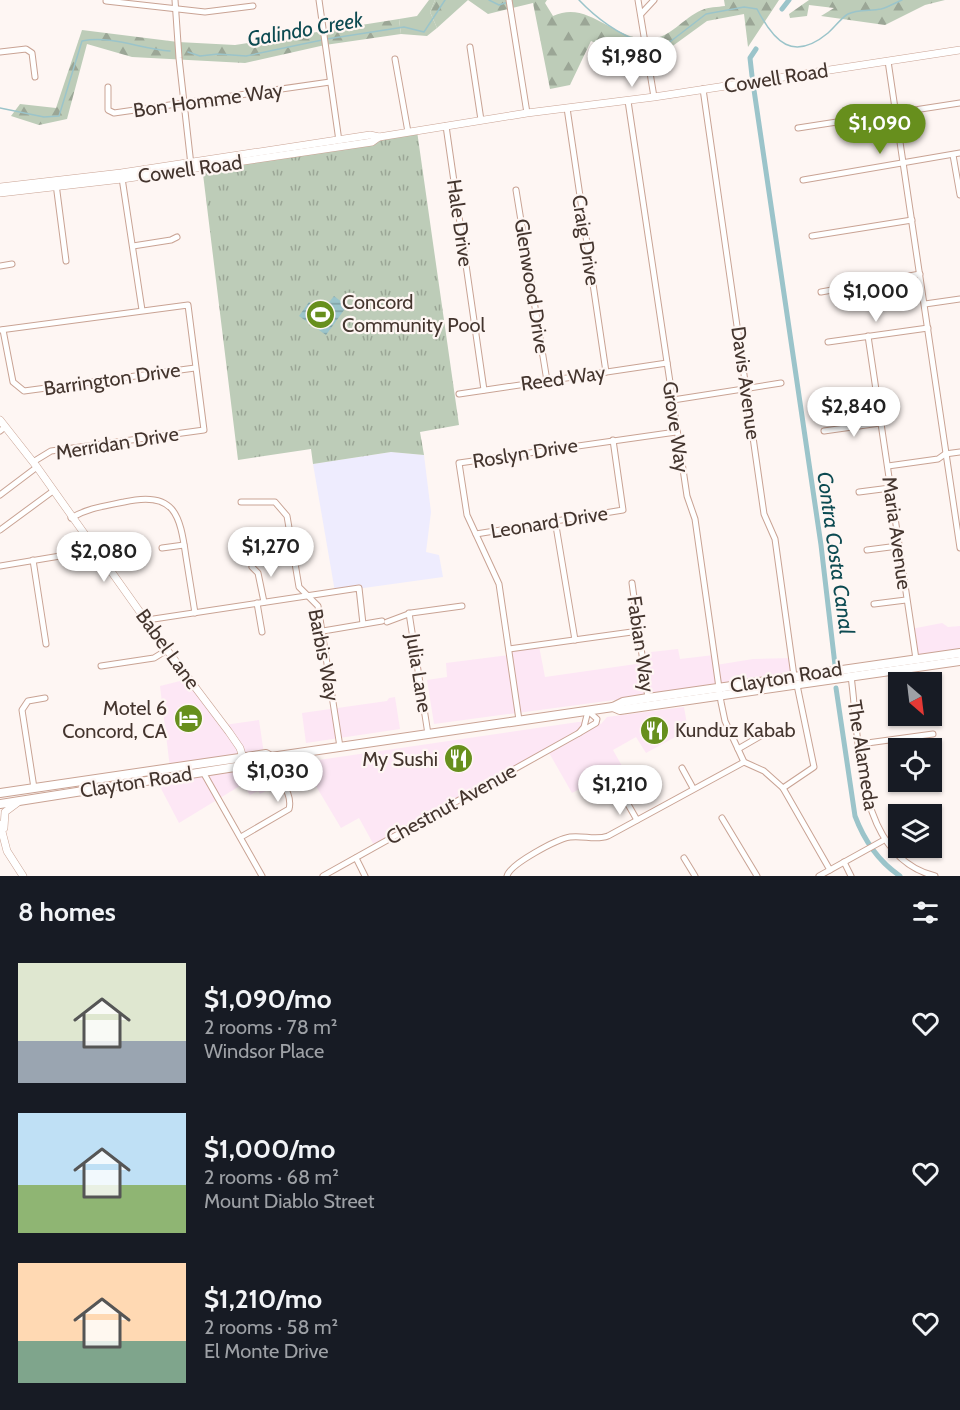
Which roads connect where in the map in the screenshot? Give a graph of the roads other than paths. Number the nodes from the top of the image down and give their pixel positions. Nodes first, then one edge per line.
1 (319, 0) edge
2 (509, 0) edge
3 (638, 0) edge
4 (654, 0) edge
5 (106, 1) edge
6 (176, 3) edge
7 (253, 6) dead end
8 (641, 14) junction
9 (470, 47) dead end
10 (960, 50) edge
11 (0, 52) edge
12 (395, 59) dead end
13 (888, 61) junction
14 (35, 77) dead end
15 (330, 82) junction
16 (108, 87) dead end
17 (702, 89) junction
18 (654, 97) junction
19 (628, 100) junction
20 (960, 103) edge
21 (184, 105) junction
22 (567, 108) junction
23 (896, 112) junction
24 (527, 113) junction
25 (481, 120) junction
26 (446, 126) junction
27 (798, 128) dead end
28 (408, 132) junction
29 (339, 143) junction
30 (957, 154) edge
31 (904, 163) junction
32 (191, 165) junction
33 (122, 176) junction
34 (803, 180) dead end
35 (56, 185) junction
36 (0, 187) edge
37 (516, 190) dead end
38 (0, 193) edge
39 (960, 195) edge
40 (912, 220) junction
41 (812, 236) dead end
42 (177, 237) dead end
43 (133, 246) junction
44 (66, 261) dead end
45 (12, 264) dead end
46 (0, 266) edge
47 (920, 274) junction
48 (821, 292) dead end
49 (960, 299) edge
50 (925, 304) junction
51 (142, 310) junction
52 (928, 328) junction
53 (2, 330) edge
54 (868, 336) junction
55 (828, 342) dead end
56 (667, 363) junction
57 (195, 368) junction
58 (606, 372) junction
59 (548, 381) junction
60 (781, 383) dead end
61 (747, 388) junction
62 (484, 390) junction
63 (459, 394) dead end
64 (876, 394) junction
65 (843, 397) dead end
66 (672, 400) junction
67 (0, 420) edge
68 (880, 423) junction
69 (3, 429) edge
70 (824, 431) dead end
71 (676, 432) junction
72 (613, 440) junction
73 (960, 452) edge
74 (945, 454) junction
75 (35, 465) junction
76 (888, 466) junction
77 (890, 488) junction
78 (53, 491) junction
79 (859, 492) dead end
80 (0, 495) edge
81 (242, 502) dead end
82 (71, 518) junction
83 (555, 520) junction
84 (0, 530) edge
85 (476, 534) junction
86 (184, 545) junction
87 (898, 546) junction
88 (162, 548) dead end
89 (960, 548) edge
90 (96, 550) junction
91 (867, 550) dead end
92 (33, 560) junction
93 (0, 566) edge
94 (252, 567) dead end
95 (632, 583) dead end
96 (306, 596) junction
97 (906, 600) junction
98 (260, 603) junction
99 (874, 604) dead end
100 (462, 606) dead end
101 (195, 613) junction
102 (410, 613) junction
103 (147, 620) junction
104 (363, 624) junction
105 (323, 631) junction
106 (639, 631) junction
107 (262, 632) dead end
108 (575, 640) junction
109 (46, 644) dead end
110 (509, 649) junction
111 (167, 650) junction
112 (960, 653) edge
113 (916, 659) junction
114 (960, 661) edge
115 (101, 666) dead end
116 (794, 676) junction
117 (851, 676) junction
118 (827, 680) junction
119 (797, 685) junction
120 (760, 691) junction
121 (720, 692) junction
122 (45, 698) dead end
123 (649, 702) junction
124 (588, 711) junction
125 (519, 720) junction
126 (579, 733) junction
127 (428, 734) junction
128 (764, 734) dead end
129 (933, 734) dead end
130 (860, 744) junction
131 (340, 747) junction
132 (738, 749) junction
133 (271, 757) junction
134 (244, 761) junction
135 (744, 762) junction
136 (682, 768) dead end
137 (203, 772) junction
138 (34, 788) junction
139 (693, 788) junction
140 (783, 788) junction
141 (0, 793) edge
142 (625, 799) dead end
143 (21, 800) junction
144 (0, 804) edge
145 (723, 818) dead end
146 (637, 820) junction
147 (0, 824) edge
148 (242, 837) junction
149 (4, 839) junction
150 (884, 840) junction
151 (356, 858) junction
152 (684, 858) dead end
153 (844, 862) junction
154 (830, 870) junction
155 (507, 874) edge
156 (23, 876) edge
157 (262, 876) edge
158 (323, 876) edge
159 (365, 876) edge
160 (695, 876) edge
161 (757, 876) edge
162 (819, 876) edge
163 (851, 876) edge
164 (935, 876) edge

1 - 15 street
2 - 24 street
3 - 8 street
4 - 8 street
5 - 6 street
6 - 7 street
6 - 21 street
8 - 18 street
9 - 25 street
10 - 13 street, Cowell Road
11 - 14 street
12 - 28 street
13 - 17 street, Cowell Road
13 - 23 street
15 - 21 street, Bon Homme Way
15 - 29 street
16 - 21 street, Bon Homme Way
17 - 18 street, Cowell Road
17 - 61 street, Davis Avenue
18 - 19 street, Cowell Road
19 - 22 street, Cowell Road
19 - 56 street, Grove Way
20 - 23 street
21 - 32 street
22 - 24 street, Cowell Road
22 - 58 street, Craig Drive
23 - 27 street
23 - 31 street
24 - 25 street, Cowell Road
25 - 26 street, Cowell Road
26 - 28 street, Cowell Road
26 - 62 street, Hale Drive
28 - 29 street, Cowell Road
29 - 32 street, Cowell Road
30 - 31 street
30 - 39 street
31 - 34 street
31 - 40 street
32 - 33 street, Cowell Road
33 - 35 street, Cowell Road
33 - 43 street
35 - 36 street, Cowell Road
35 - 38 street, Cowell Road
35 - 44 street
37 - 59 street, Glenwood Drive
40 - 41 street
40 - 47 street
42 - 43 street
43 - 51 street
45 - 46 street
47 - 48 street
47 - 50 street
49 - 50 street
50 - 52 street
51 - 53 street
51 - 57 street
52 - 54 street
52 - 74 street
53 - 57 street, Barrington Drive
54 - 55 street
54 - 64 street, Maria Avenue
56 - 58 street, Reed Way
56 - 66 street, Grove Way
57 - 75 street, Merridan Drive
58 - 59 street, Reed Way
59 - 62 street, Reed Way
60 - 61 street
61 - 66 street
61 - 116 street, Davis Avenue
62 - 63 street, Reed Way
64 - 65 street
64 - 68 street, Maria Avenue
66 - 71 street, Grove Way
67 - 69 street, Babel Lane
68 - 70 street
68 - 76 street, Maria Avenue
69 - 75 street, Babel Lane
71 - 72 street, Roslyn Drive
71 - 121 street, Grove Way
72 - 83 street, Leonard Drive
72 - 85 street, Roslyn Drive
73 - 74 street
74 - 76 street
74 - 89 street
75 - 78 street, Babel Lane
75 - 80 street, Merridan Drive
76 - 77 street, Maria Avenue
77 - 79 street
77 - 87 street, Maria Avenue
78 - 82 street, Babel Lane
78 - 84 street
81 - 96 street, Barbis Way
82 - 86 street
82 - 90 street, Babel Lane
83 - 85 street, Leonard Drive
83 - 108 street
85 - 110 street, Roslyn Drive
86 - 88 street
86 - 101 street
87 - 91 street
87 - 97 street, Maria Avenue
90 - 92 street
90 - 103 street, Babel Lane
92 - 93 street
92 - 109 street
94 - 98 street
95 - 106 street, Fabian Way
96 - 98 street
96 - 104 street
96 - 105 street, Barbis Way
97 - 99 street
97 - 113 street, Maria Avenue
98 - 101 street
98 - 107 street
100 - 102 street
101 - 103 street
102 - 104 street
102 - 127 street, Julia Lane
103 - 111 street, Babel Lane
104 - 105 street
105 - 131 street, Barbis Way
106 - 108 street
106 - 123 street, Fabian Way
108 - 110 street
110 - 125 street, Roslyn Drive
111 - 115 street
111 - 134 street, Babel Lane
112 - 113 main road, Clayton Road
113 - 116 main road, Clayton Road
114 - 117 main road, Clayton Road
116 - 118 street
116 - 120 street
116 - 121 main road, Clayton Road
117 - 118 main road, Clayton Road
117 - 130 street, The Alameda
118 - 119 main road, Clayton Road
119 - 120 main road, Clayton Road
119 - 140 street
120 - 121 main road, Clayton Road
121 - 123 main road, Clayton Road
121 - 132 street, Grove Way
122 - 138 street
123 - 124 main road, Clayton Road
124 - 125 main road, Clayton Road
124 - 126 street
124 - 126 street, Chestnut Avenue
125 - 127 main road, Clayton Road
126 - 151 street, Chestnut Avenue
127 - 131 main road, Clayton Road
128 - 132 street
129 - 130 street
130 - 150 street, The Alameda
131 - 133 main road, Clayton Road
132 - 135 street, Grove Way
133 - 134 main road, Clayton Road
133 - 148 street
134 - 137 main road, Clayton Road
134 - 138 main road, Clayton Road
135 - 139 street
135 - 140 street
136 - 139 street
137 - 143 main road, Clayton Road
137 - 148 street
138 - 141 main road, Clayton Road
139 - 146 street
140 - 154 street
142 - 146 street
143 - 144 main road, Clayton Road
143 - 149 street
145 - 161 street
146 - 155 street
147 - 149 street
148 - 157 street
149 - 156 street
150 - 153 street
150 - 164 street, The Alameda
151 - 158 street, Chestnut Avenue
151 - 159 street
152 - 160 street
153 - 154 street
153 - 163 street
154 - 162 street

